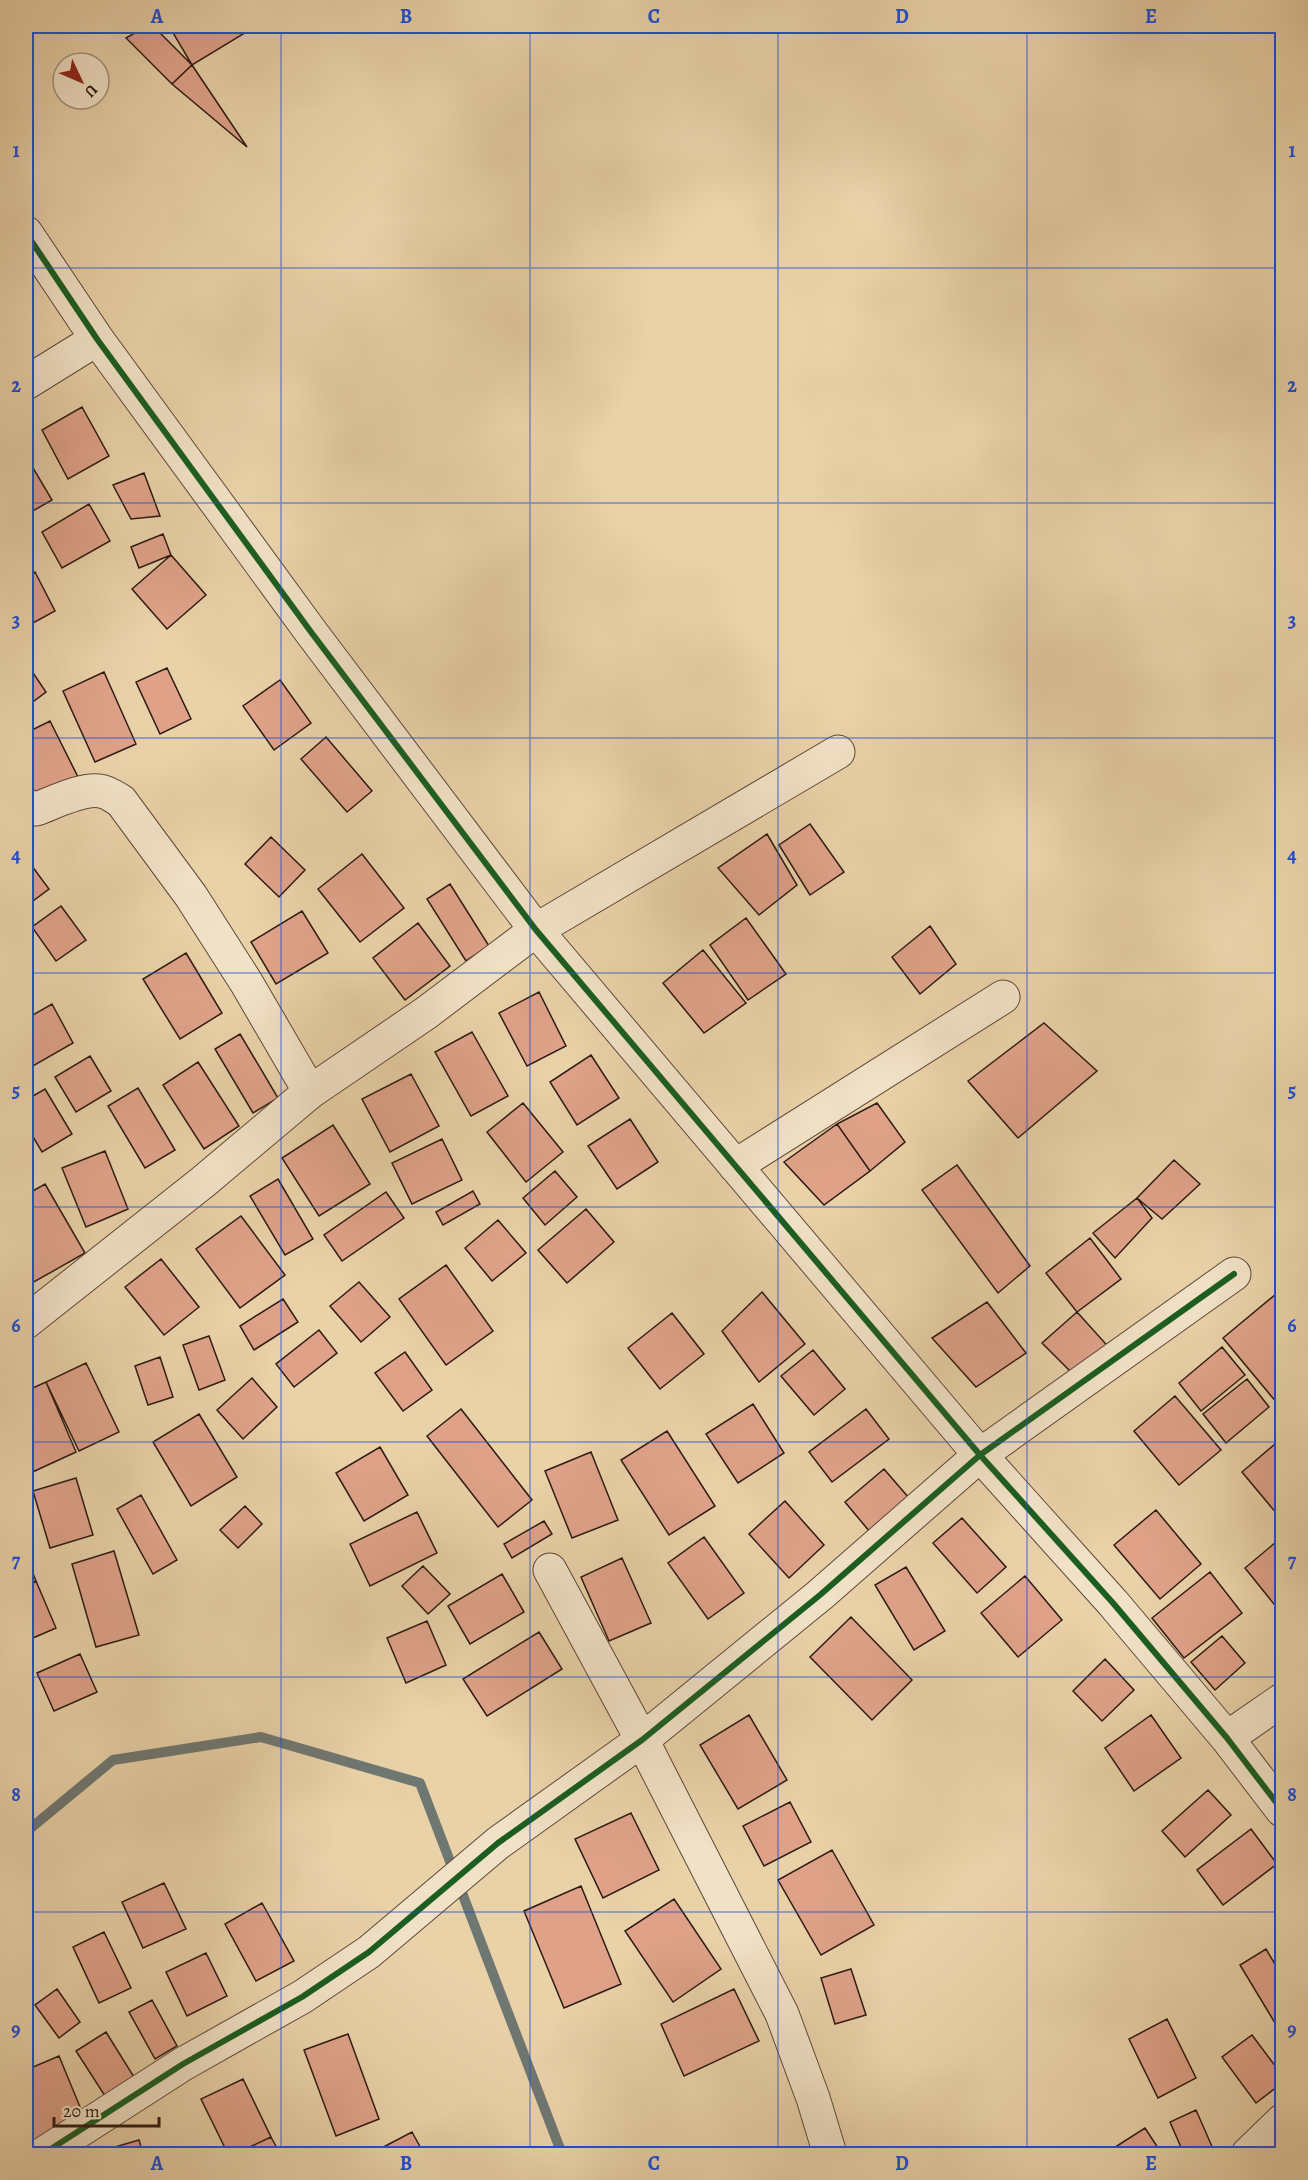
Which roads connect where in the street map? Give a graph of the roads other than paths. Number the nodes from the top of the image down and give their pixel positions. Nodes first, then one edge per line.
1 (26, 233) edge
2 (97, 339) junction
3 (26, 383) edge
4 (838, 752) dead end
5 (26, 805) edge
6 (536, 930) junction
7 (1004, 997) dead end
8 (310, 1092) junction
9 (735, 1166) junction
10 (1234, 1274) dead end
11 (26, 1322) edge
12 (980, 1455) junction
13 (550, 1570) dead end
14 (1282, 1700) edge
15 (1227, 1738) junction
16 (642, 1740) junction
17 (1282, 1809) edge
18 (1282, 2121) edge
19 (43, 2154) edge
20 (830, 2154) edge
21 (1248, 2154) edge

1 - 2 street
2 - 3 street
2 - 6 street
4 - 6 street
5 - 8 street
6 - 8 street
6 - 9 street
7 - 9 street
8 - 11 street
9 - 12 street
10 - 12 street
12 - 15 street
12 - 16 street
13 - 16 street
14 - 15 street
15 - 17 street
16 - 19 street
16 - 20 street
18 - 21 street

